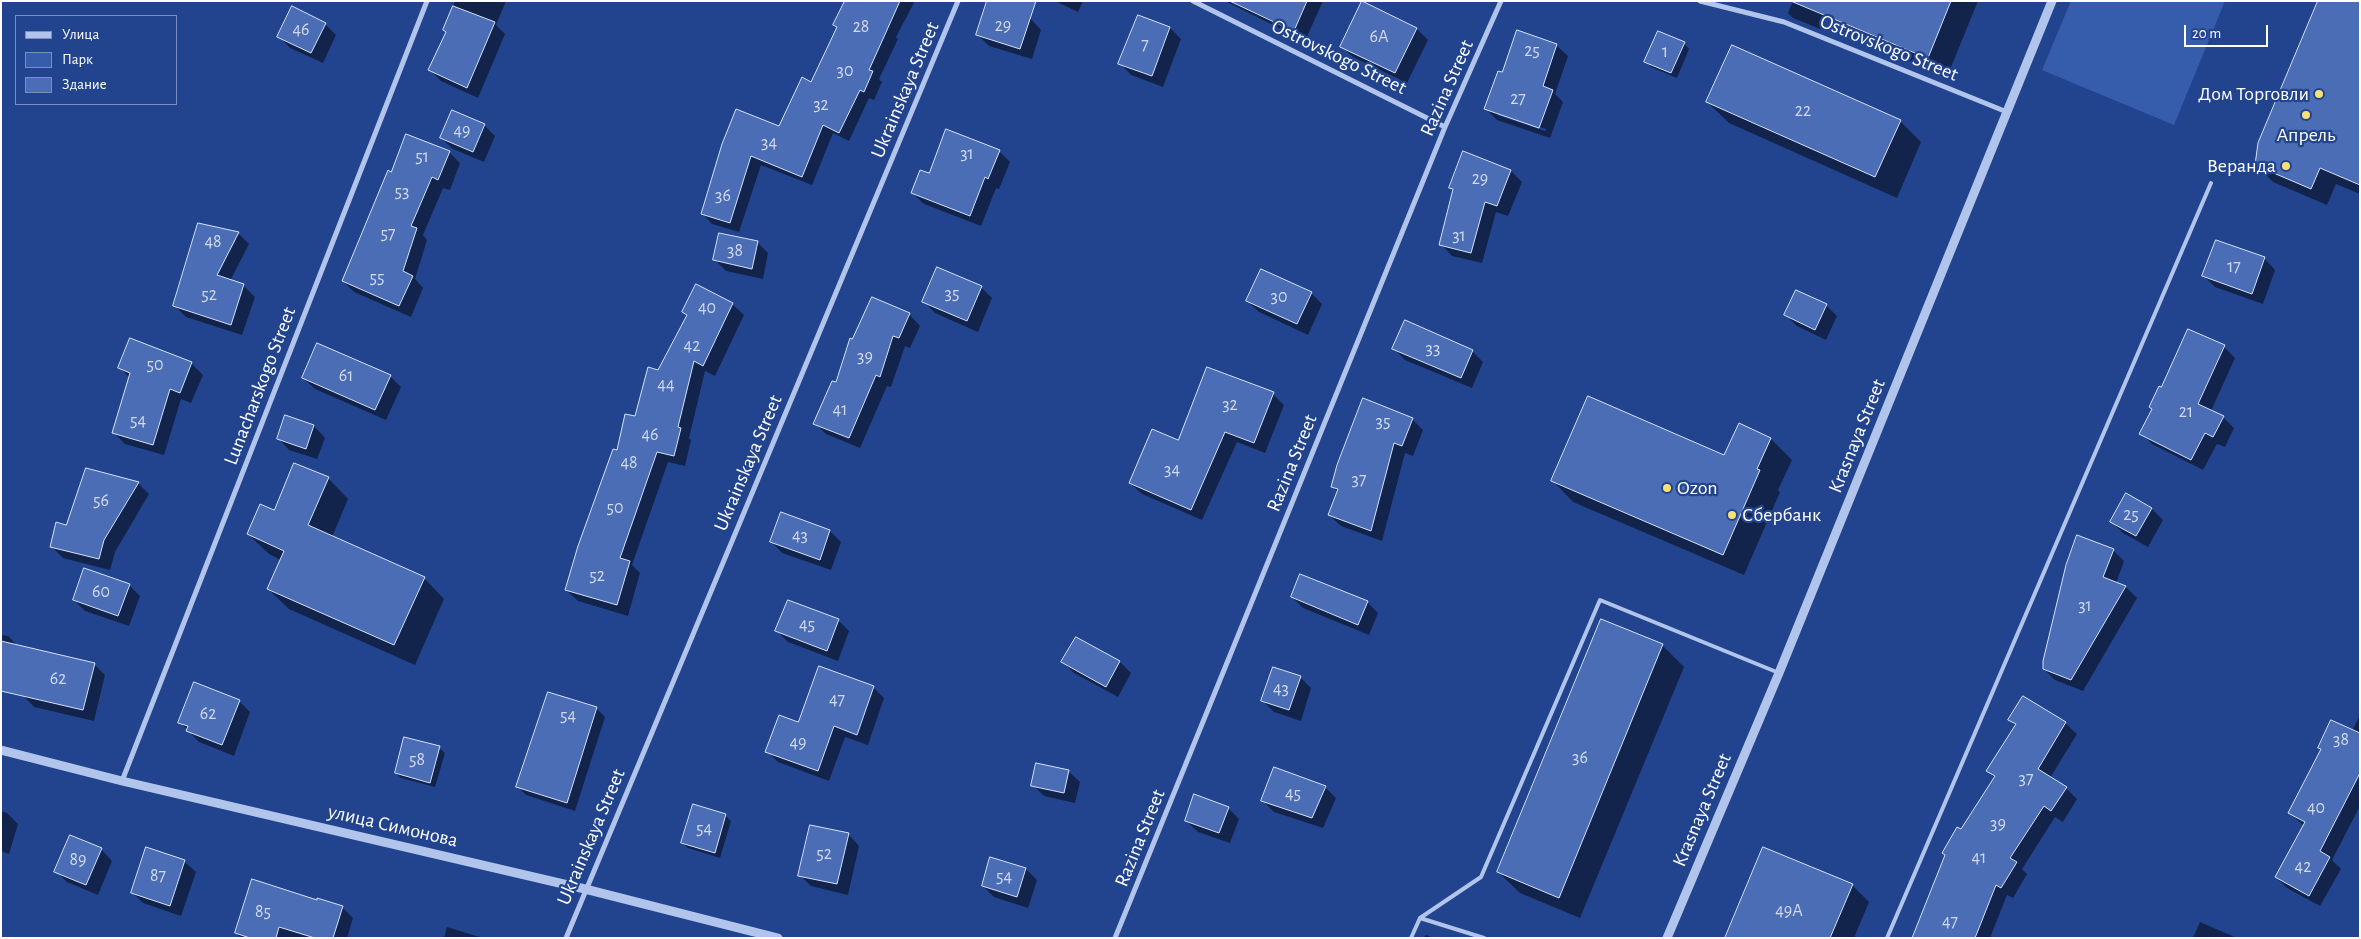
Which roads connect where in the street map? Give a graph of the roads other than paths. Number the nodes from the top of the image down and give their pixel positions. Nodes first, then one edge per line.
1 (427, 1) edge
2 (958, 1) edge
3 (1193, 1) edge
4 (1502, 1) edge
5 (1700, 1) edge
6 (2052, 1) edge
7 (2008, 112) junction
8 (1445, 127) junction
9 (2212, 183) dead end
10 (1779, 673) junction
11 (1, 750) edge
12 (122, 782) junction
13 (585, 889) junction
14 (1420, 918) junction
15 (566, 938) edge
16 (778, 938) edge
17 (1115, 938) edge
18 (1411, 938) edge
19 (1484, 938) edge
20 (1668, 938) edge
21 (1887, 938) edge

1 - 12 street, Lunacharskogo Street
2 - 13 street, Ukrainskaya Street
3 - 8 street, Ostrovskogo Street
4 - 8 street, Razina Street
5 - 7 street, Ostrovskogo Street
6 - 7 street, Krasnaya Street
7 - 10 street, Krasnaya Street
8 - 17 street, Razina Street
9 - 21 lane
10 - 14 lane
10 - 20 street, Krasnaya Street
11 - 12 street, улица Симонова
12 - 13 street, улица Симонова
13 - 15 street, Ukrainskaya Street
13 - 16 street, улица Симонова
14 - 18 lane
14 - 19 lane

